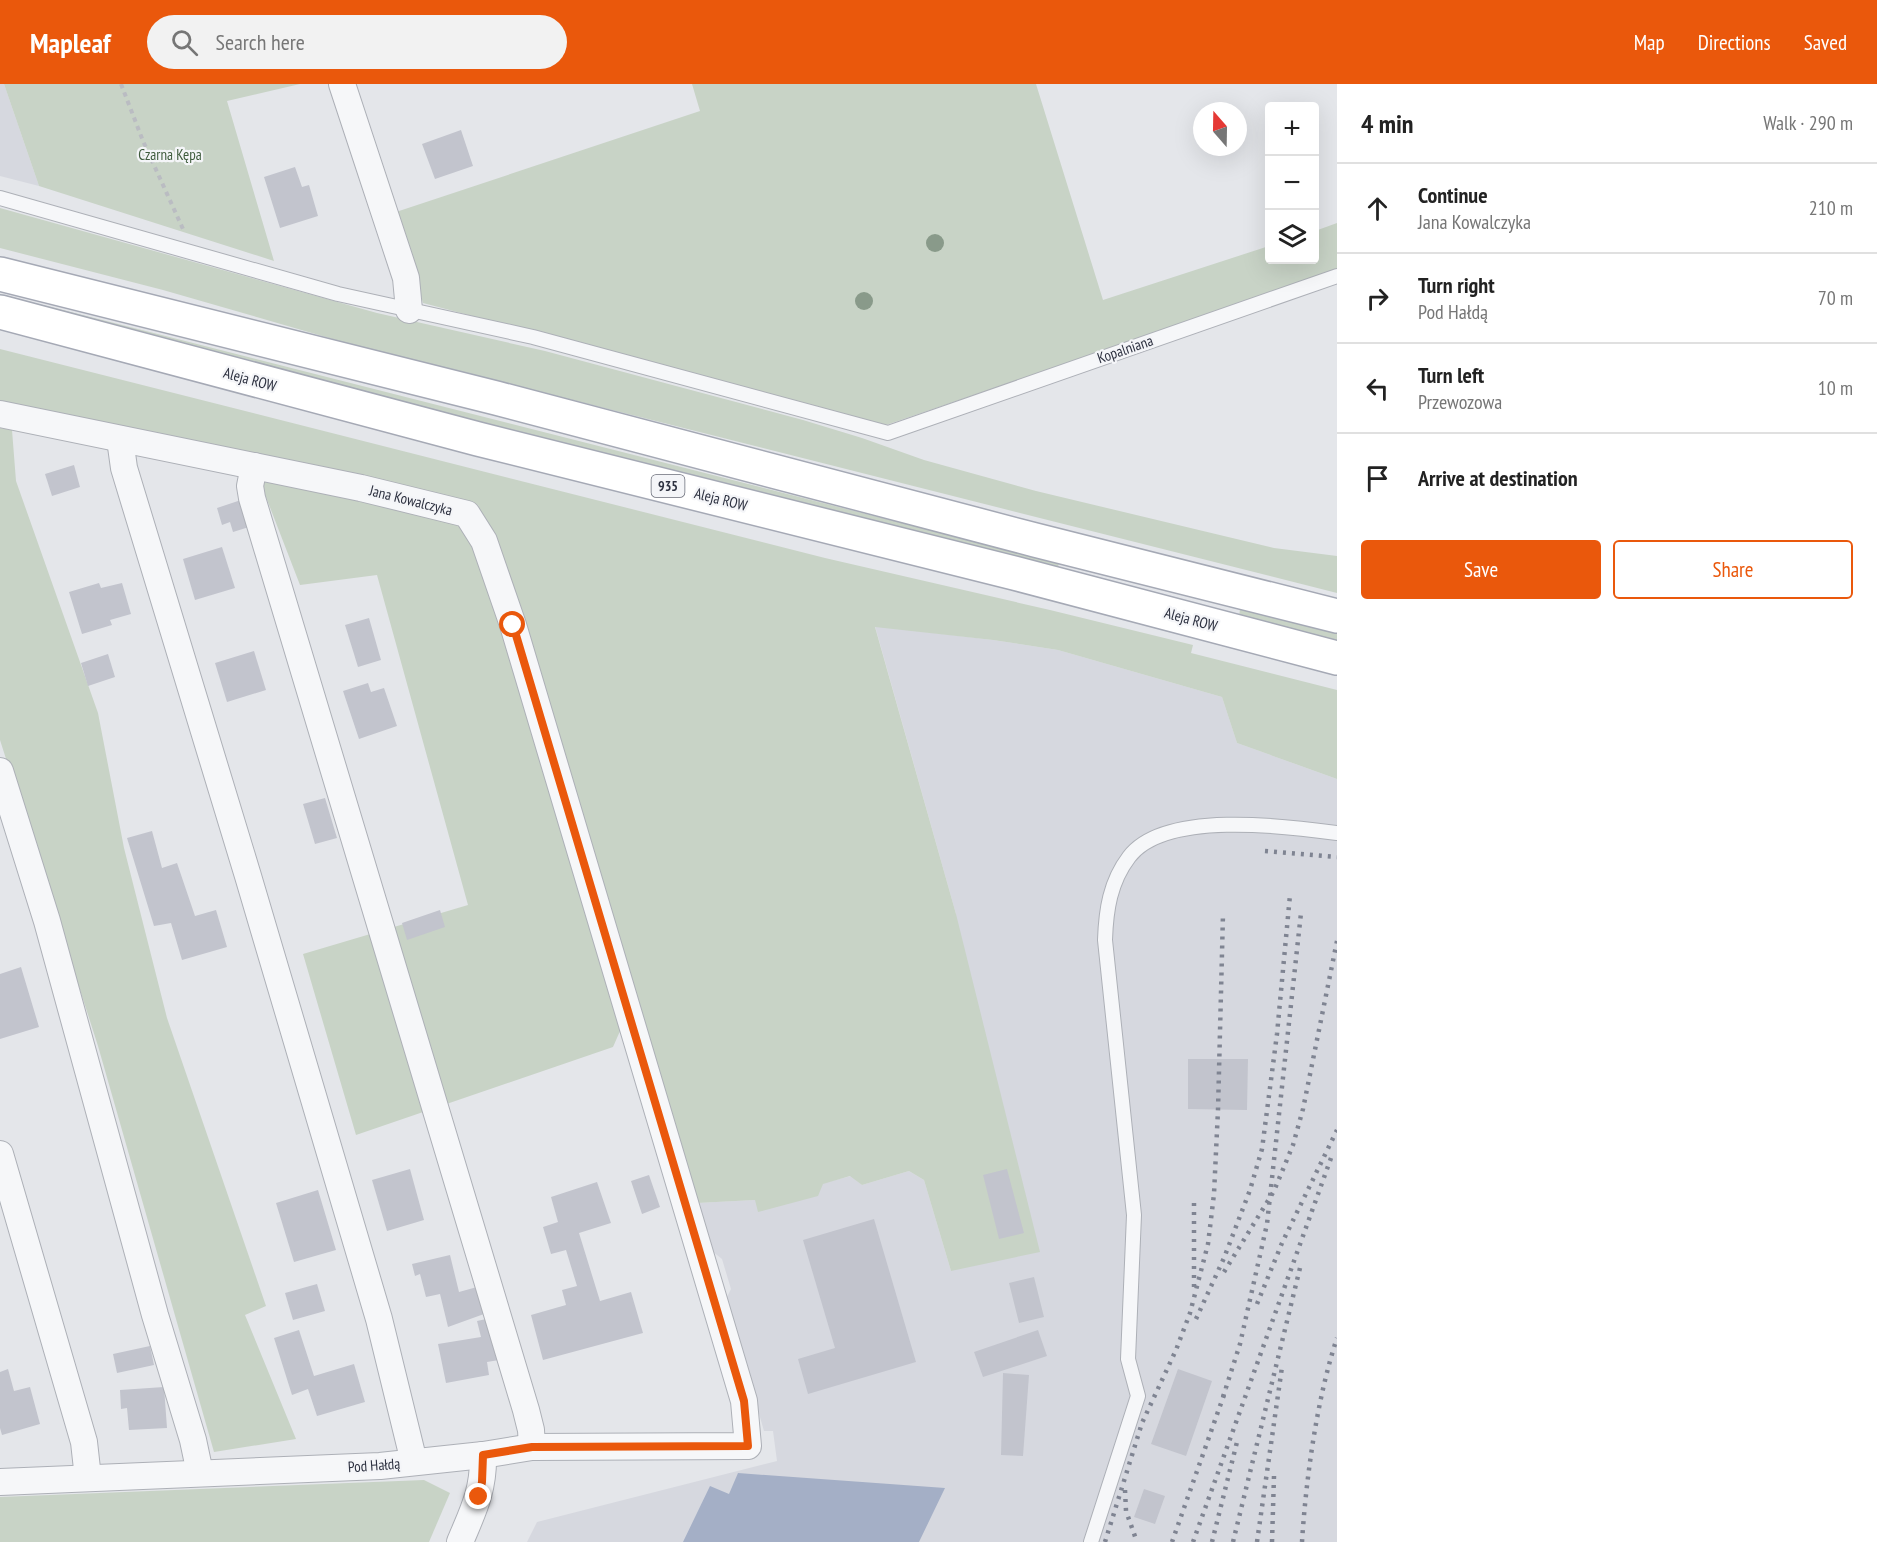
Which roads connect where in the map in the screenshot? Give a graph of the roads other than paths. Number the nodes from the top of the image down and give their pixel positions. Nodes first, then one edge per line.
1 (342, 84) edge
2 (0, 198) edge
3 (0, 273) edge
4 (1337, 276) edge
5 (409, 310) junction
6 (0, 312) edge
7 (0, 414) edge
8 (120, 439) junction
9 (254, 466) junction
10 (1337, 616) edge
11 (1337, 658) edge
12 (0, 771) edge
13 (1337, 833) edge
14 (0, 1154) edge
15 (748, 1446) joint
16 (532, 1447) junction
17 (483, 1455) junction
18 (414, 1462) junction
19 (200, 1473) junction
20 (88, 1478) junction
21 (0, 1482) edge
22 (460, 1542) edge
23 (1091, 1542) edge

1 - 5 street
2 - 5 lane, Kopalniana
3 - 10 main road
4 - 5 lane, Kopalniana
6 - 11 main road, Aleja ROW / 935
7 - 8 street, Jana Kowalczyka
8 - 9 street, Jana Kowalczyka
8 - 18 street
9 - 15 street, Jana Kowalczyka
9 - 16 street
12 - 19 street
13 - 23 lane
14 - 20 street
15 - 16 street, Pod Hałdą
16 - 17 street, Pod Hałdą
17 - 18 street, Pod Hałdą
17 - 22 street
18 - 19 street, Pod Hałdą
19 - 20 street, Pod Hałdą
20 - 21 street, Pod Hałdą

